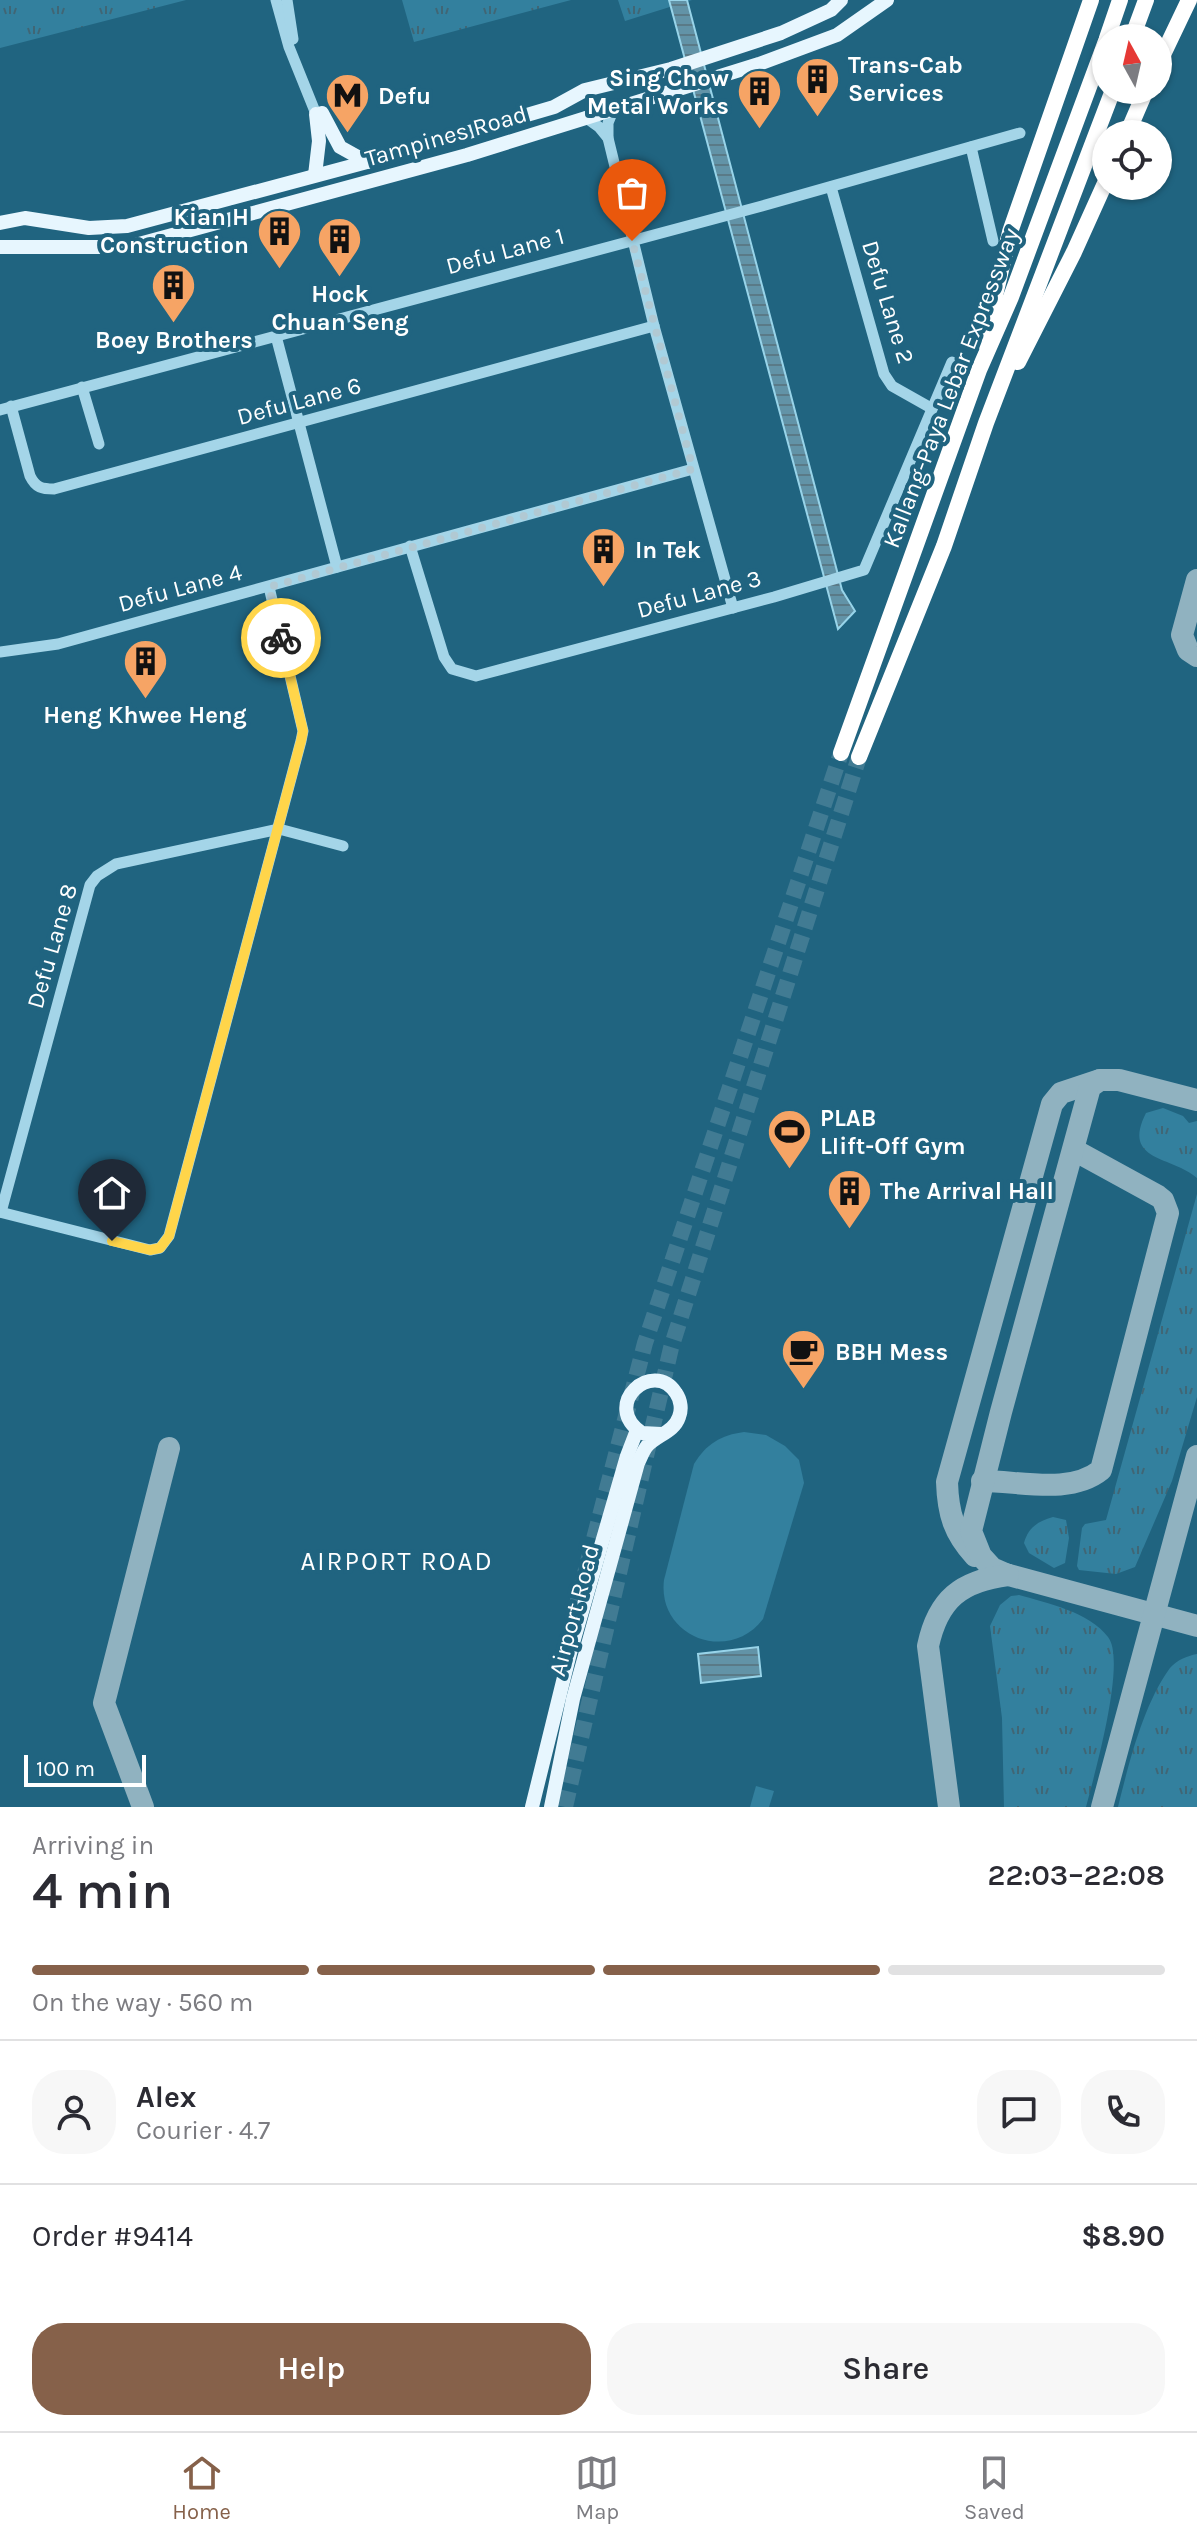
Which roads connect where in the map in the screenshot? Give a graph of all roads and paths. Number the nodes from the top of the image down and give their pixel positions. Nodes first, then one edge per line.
1 (276, 0) edge
2 (287, 0) edge
3 (841, 0) edge
4 (887, 0) edge
5 (1120, 0) edge
6 (1146, 0) edge
7 (1189, 0) edge
8 (1086, 5) edge
9 (1111, 24) edge
10 (1137, 24) edge
11 (1172, 36) edge
12 (1092, 79) edge
13 (1108, 104) edge
14 (614, 108) junction
15 (319, 114) junction
16 (585, 117) junction
17 (1020, 133) dead end
18 (608, 138) junction
19 (971, 147) junction
20 (367, 162) junction
21 (315, 175) junction
22 (831, 187) junction
23 (1097, 200) edge
24 (0, 223) edge
25 (632, 241) junction
26 (993, 241) dead end
27 (0, 247) edge
28 (654, 326) junction
29 (276, 336) junction
30 (952, 362) dead end
31 (979, 370) junction
32 (82, 387) junction
33 (995, 401) junction
34 (6, 408) edge
35 (931, 408) junction
36 (299, 423) junction
37 (99, 444) dead end
38 (693, 469) junction
39 (410, 546) junction
40 (337, 567) junction
41 (269, 587) junction
42 (733, 608) junction
43 (0, 652) edge
44 (841, 753) tunnel mouth
45 (859, 757) tunnel mouth
46 (279, 829) junction
47 (343, 846) dead end
48 (0, 1212) edge
49 (637, 1430) junction
50 (661, 1434) junction
51 (532, 1807) edge
52 (551, 1807) edge

1 - 15 street
2 - 15 street
3 - 20 main road, Tampines Road
4 - 14 main road, Tampines Road
5 - 9 highway, Kallang-Paya Lebar Expressway
6 - 10 highway
7 - 11 highway
8 - 31 highway
12 - 31 highway, Kallang-Paya Lebar Expressway
13 - 33 highway, Kallang-Paya Lebar Expressway
14 - 16 main road, Tampines Road
14 - 18 street
15 - 20 main road
15 - 21 main road
16 - 18 street
16 - 27 main road, Tampines Road
17 - 19 street, Defu Lane 1
18 - 25 street
19 - 22 street, Defu Lane 1
19 - 26 street
20 - 21 main road, Tampines Road
21 - 24 main road, Tampines Road
22 - 25 street, Defu Lane 1
22 - 35 street, Defu Lane 2
23 - 33 highway
25 - 28 street
25 - 29 street, Defu Lane 1
28 - 36 street, Defu Lane 6
28 - 38 street
29 - 32 street, Defu Lane 1
29 - 36 street
30 - 35 street, Defu Lane 3
31 - 44 highway, Kallang-Paya Lebar Expressway
32 - 34 street, Defu Lane 1
32 - 37 street
33 - 45 highway, Kallang-Paya Lebar Expressway
34 - 36 street, Defu Lane 6
35 - 42 street, Defu Lane 3
36 - 40 street
38 - 39 street, Defu Lane 4
38 - 42 street
39 - 40 street, Defu Lane 4
39 - 42 street, Defu Lane 3
40 - 41 street, Defu Lane 4
41 - 43 street, Defu Lane 4
41 - 46 street
46 - 47 street
46 - 48 street, Defu Lane 8
46 - 48 street
49 - 50 main road
49 - 50 main road, Airport Road
49 - 51 main road, Airport Road
50 - 52 main road, Airport Road

